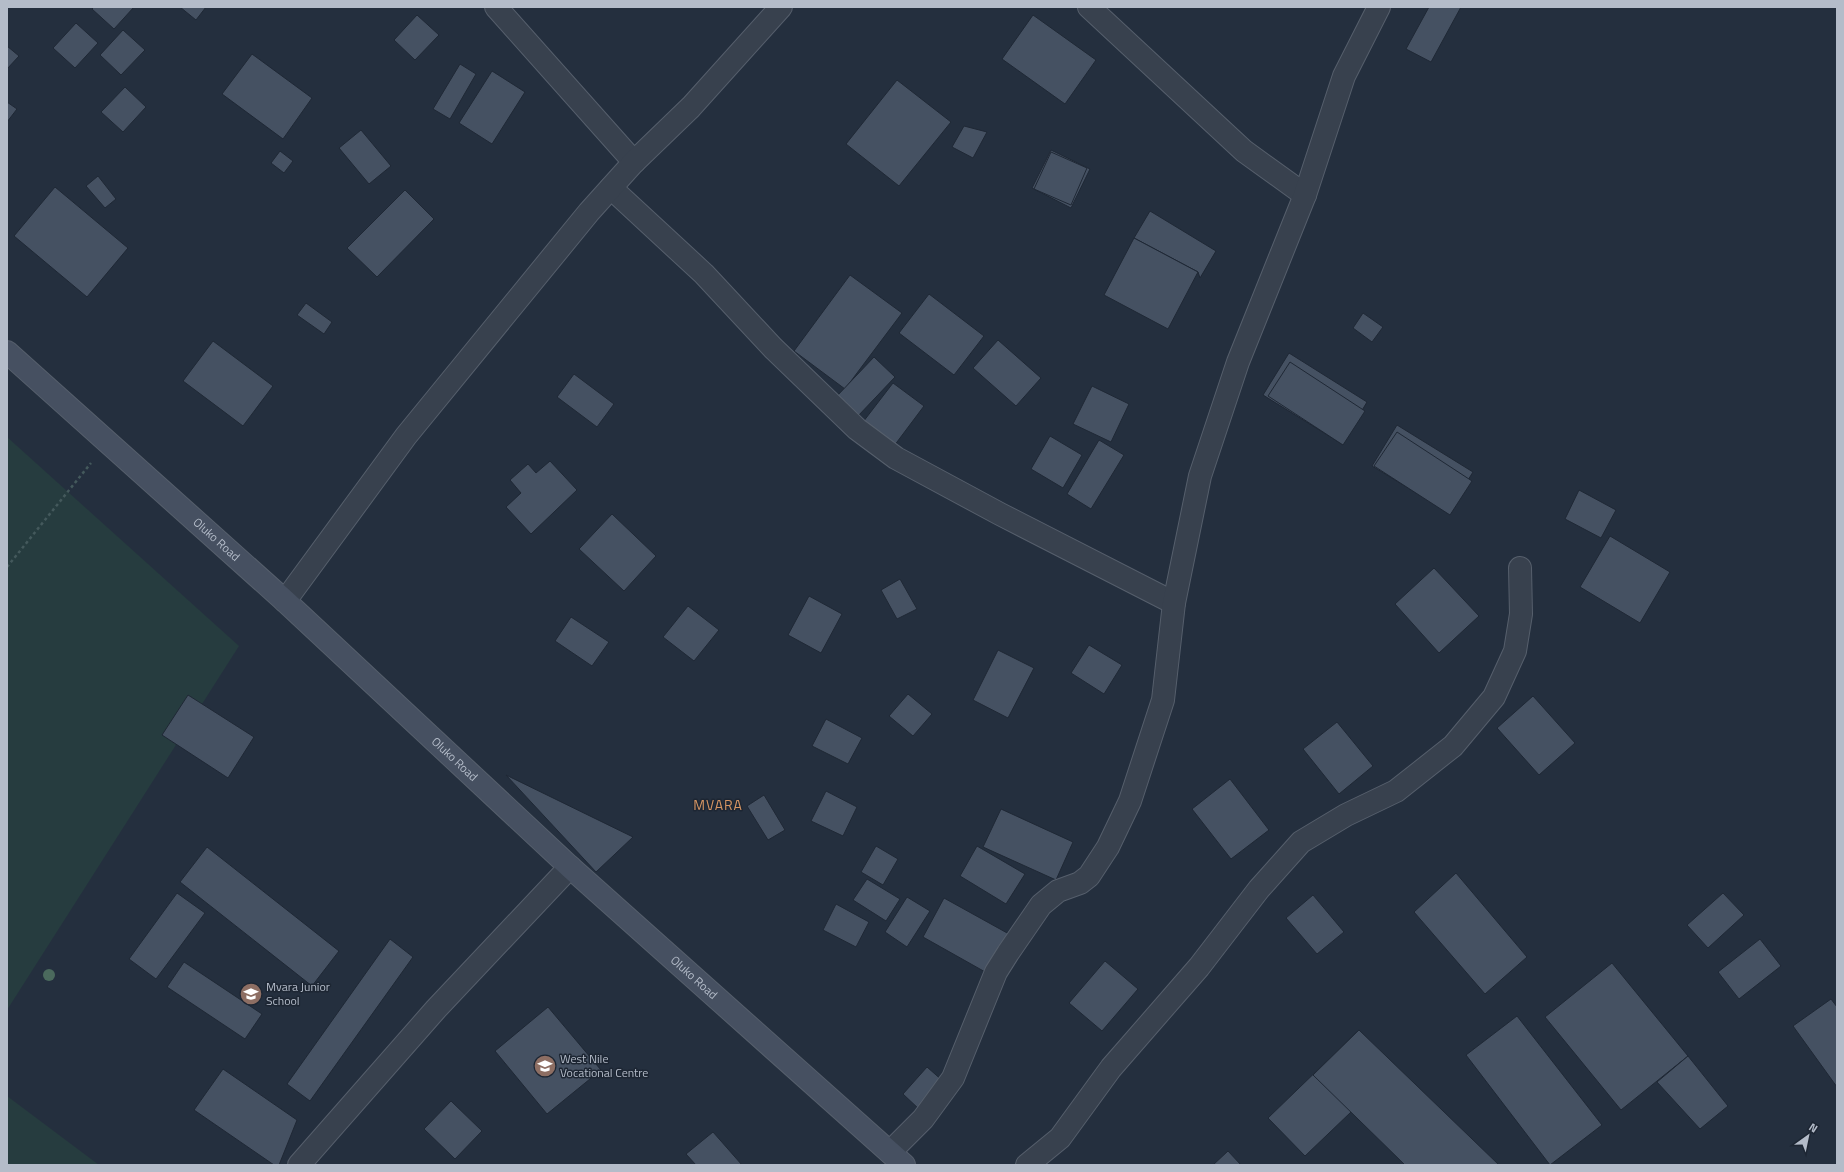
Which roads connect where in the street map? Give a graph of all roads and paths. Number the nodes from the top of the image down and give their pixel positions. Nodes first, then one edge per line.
1 (496, 7) edge
2 (781, 7) edge
3 (1089, 7) edge
4 (1378, 7) edge
5 (634, 162) junction
6 (611, 188) junction
7 (1305, 195) junction
8 (7, 352) edge
9 (108, 442) junction
10 (7, 567) edge
11 (1520, 568) dead end
12 (285, 601) junction
13 (1174, 603) junction
14 (570, 867) junction
15 (897, 1158) edge
16 (299, 1165) edge
17 (1026, 1165) edge

1 - 5 street
2 - 5 street
3 - 7 street
4 - 7 street
5 - 6 street
6 - 12 street
6 - 13 street
7 - 13 street
8 - 9 main road, Oluko Road
9 - 10 path
9 - 12 main road, Oluko Road
11 - 17 street
12 - 14 main road, Oluko Road
13 - 15 street
14 - 15 main road, Oluko Road
14 - 16 street

